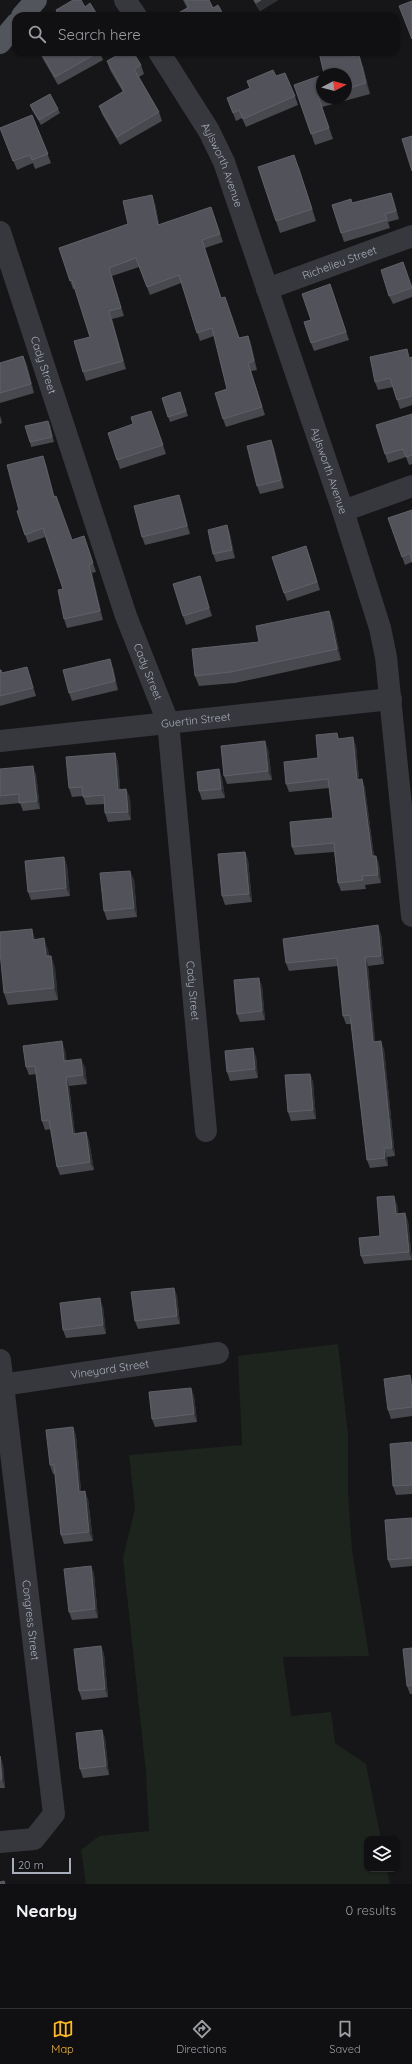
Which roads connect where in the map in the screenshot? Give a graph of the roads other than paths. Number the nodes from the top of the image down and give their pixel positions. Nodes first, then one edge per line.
1 (36, 0) edge
2 (125, 0) edge
3 (26, 12) edge
4 (133, 12) edge
5 (12, 29) edge
6 (0, 43) edge
7 (162, 56) edge
8 (0, 232) edge
9 (412, 236) edge
10 (267, 289) junction
11 (412, 486) edge
12 (343, 511) junction
13 (391, 699) junction
14 (168, 722) junction
15 (0, 741) edge
16 (412, 916) edge
17 (206, 1131) dead end
18 (218, 1353) dead end
19 (0, 1360) edge
20 (2, 1385) junction
21 (0, 1842) edge

1 - 3 main road
2 - 4 street
5 - 6 main road
7 - 10 street, Aylsworth Avenue
8 - 14 street, Cady Street
9 - 10 street, Richelieu Street
10 - 12 street, Aylsworth Avenue
11 - 12 street
12 - 13 street, Aylsworth Avenue
13 - 14 street, Guertin Street
13 - 16 street, Aylsworth Avenue
14 - 15 street, Guertin Street
14 - 17 street, Cady Street
18 - 20 street, Vineyard Street
19 - 20 street, Congress Street
20 - 21 street, Congress Street

